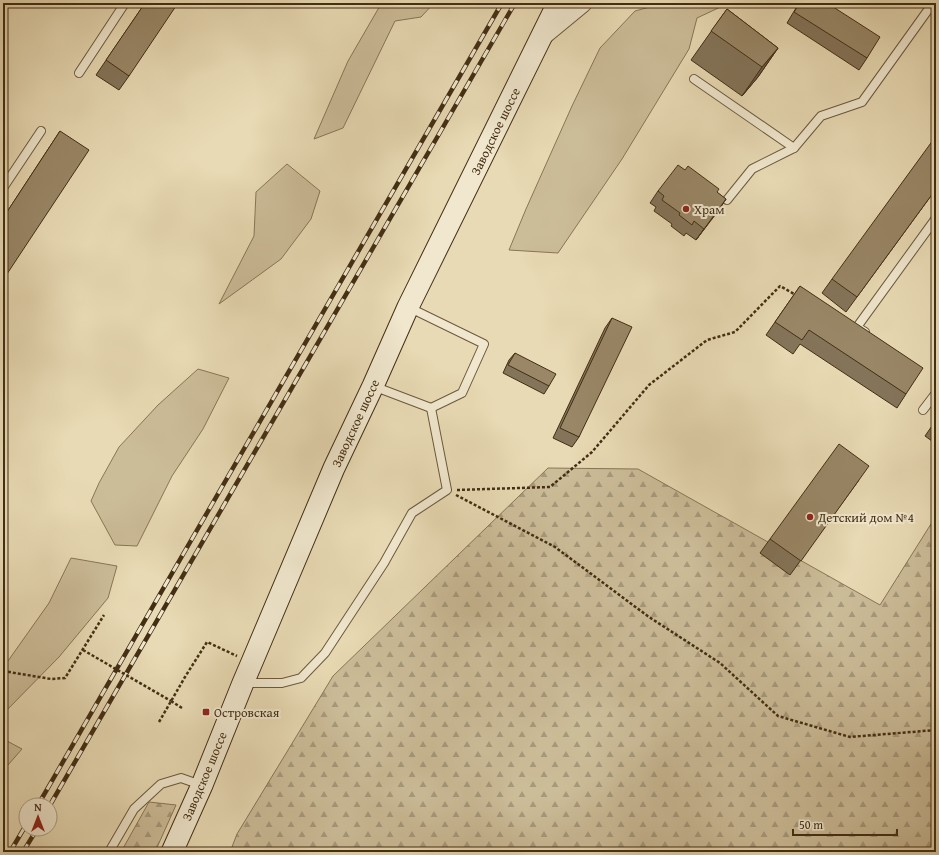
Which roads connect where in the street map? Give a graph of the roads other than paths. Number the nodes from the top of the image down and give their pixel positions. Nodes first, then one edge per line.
1 (125, 3) edge
2 (558, 3) edge
3 (582, 3) edge
4 (933, 3) edge
5 (541, 36) junction
6 (79, 73) dead end
7 (694, 79) dead end
8 (41, 131) dead end
9 (794, 148) junction
10 (3, 188) edge
11 (727, 200) edge
12 (936, 218) edge
13 (408, 307) junction
14 (869, 334) edge
15 (372, 386) junction
16 (936, 393) edge
17 (432, 408) junction
18 (923, 410) dead end
19 (243, 683) junction
20 (202, 785) junction
21 (108, 852) edge
22 (172, 852) edge

1 - 6 lane
2 - 5 main road, Заводское шоссе
3 - 5 street
4 - 9 lane
5 - 13 main road, Заводское шоссе
7 - 9 lane
8 - 10 lane
9 - 11 lane
12 - 14 lane
13 - 15 main road, Заводское шоссе
13 - 17 lane
15 - 17 lane
15 - 19 main road, Заводское шоссе
16 - 18 lane
17 - 19 lane
19 - 20 main road, Заводское шоссе
20 - 21 lane
20 - 22 main road, Заводское шоссе

